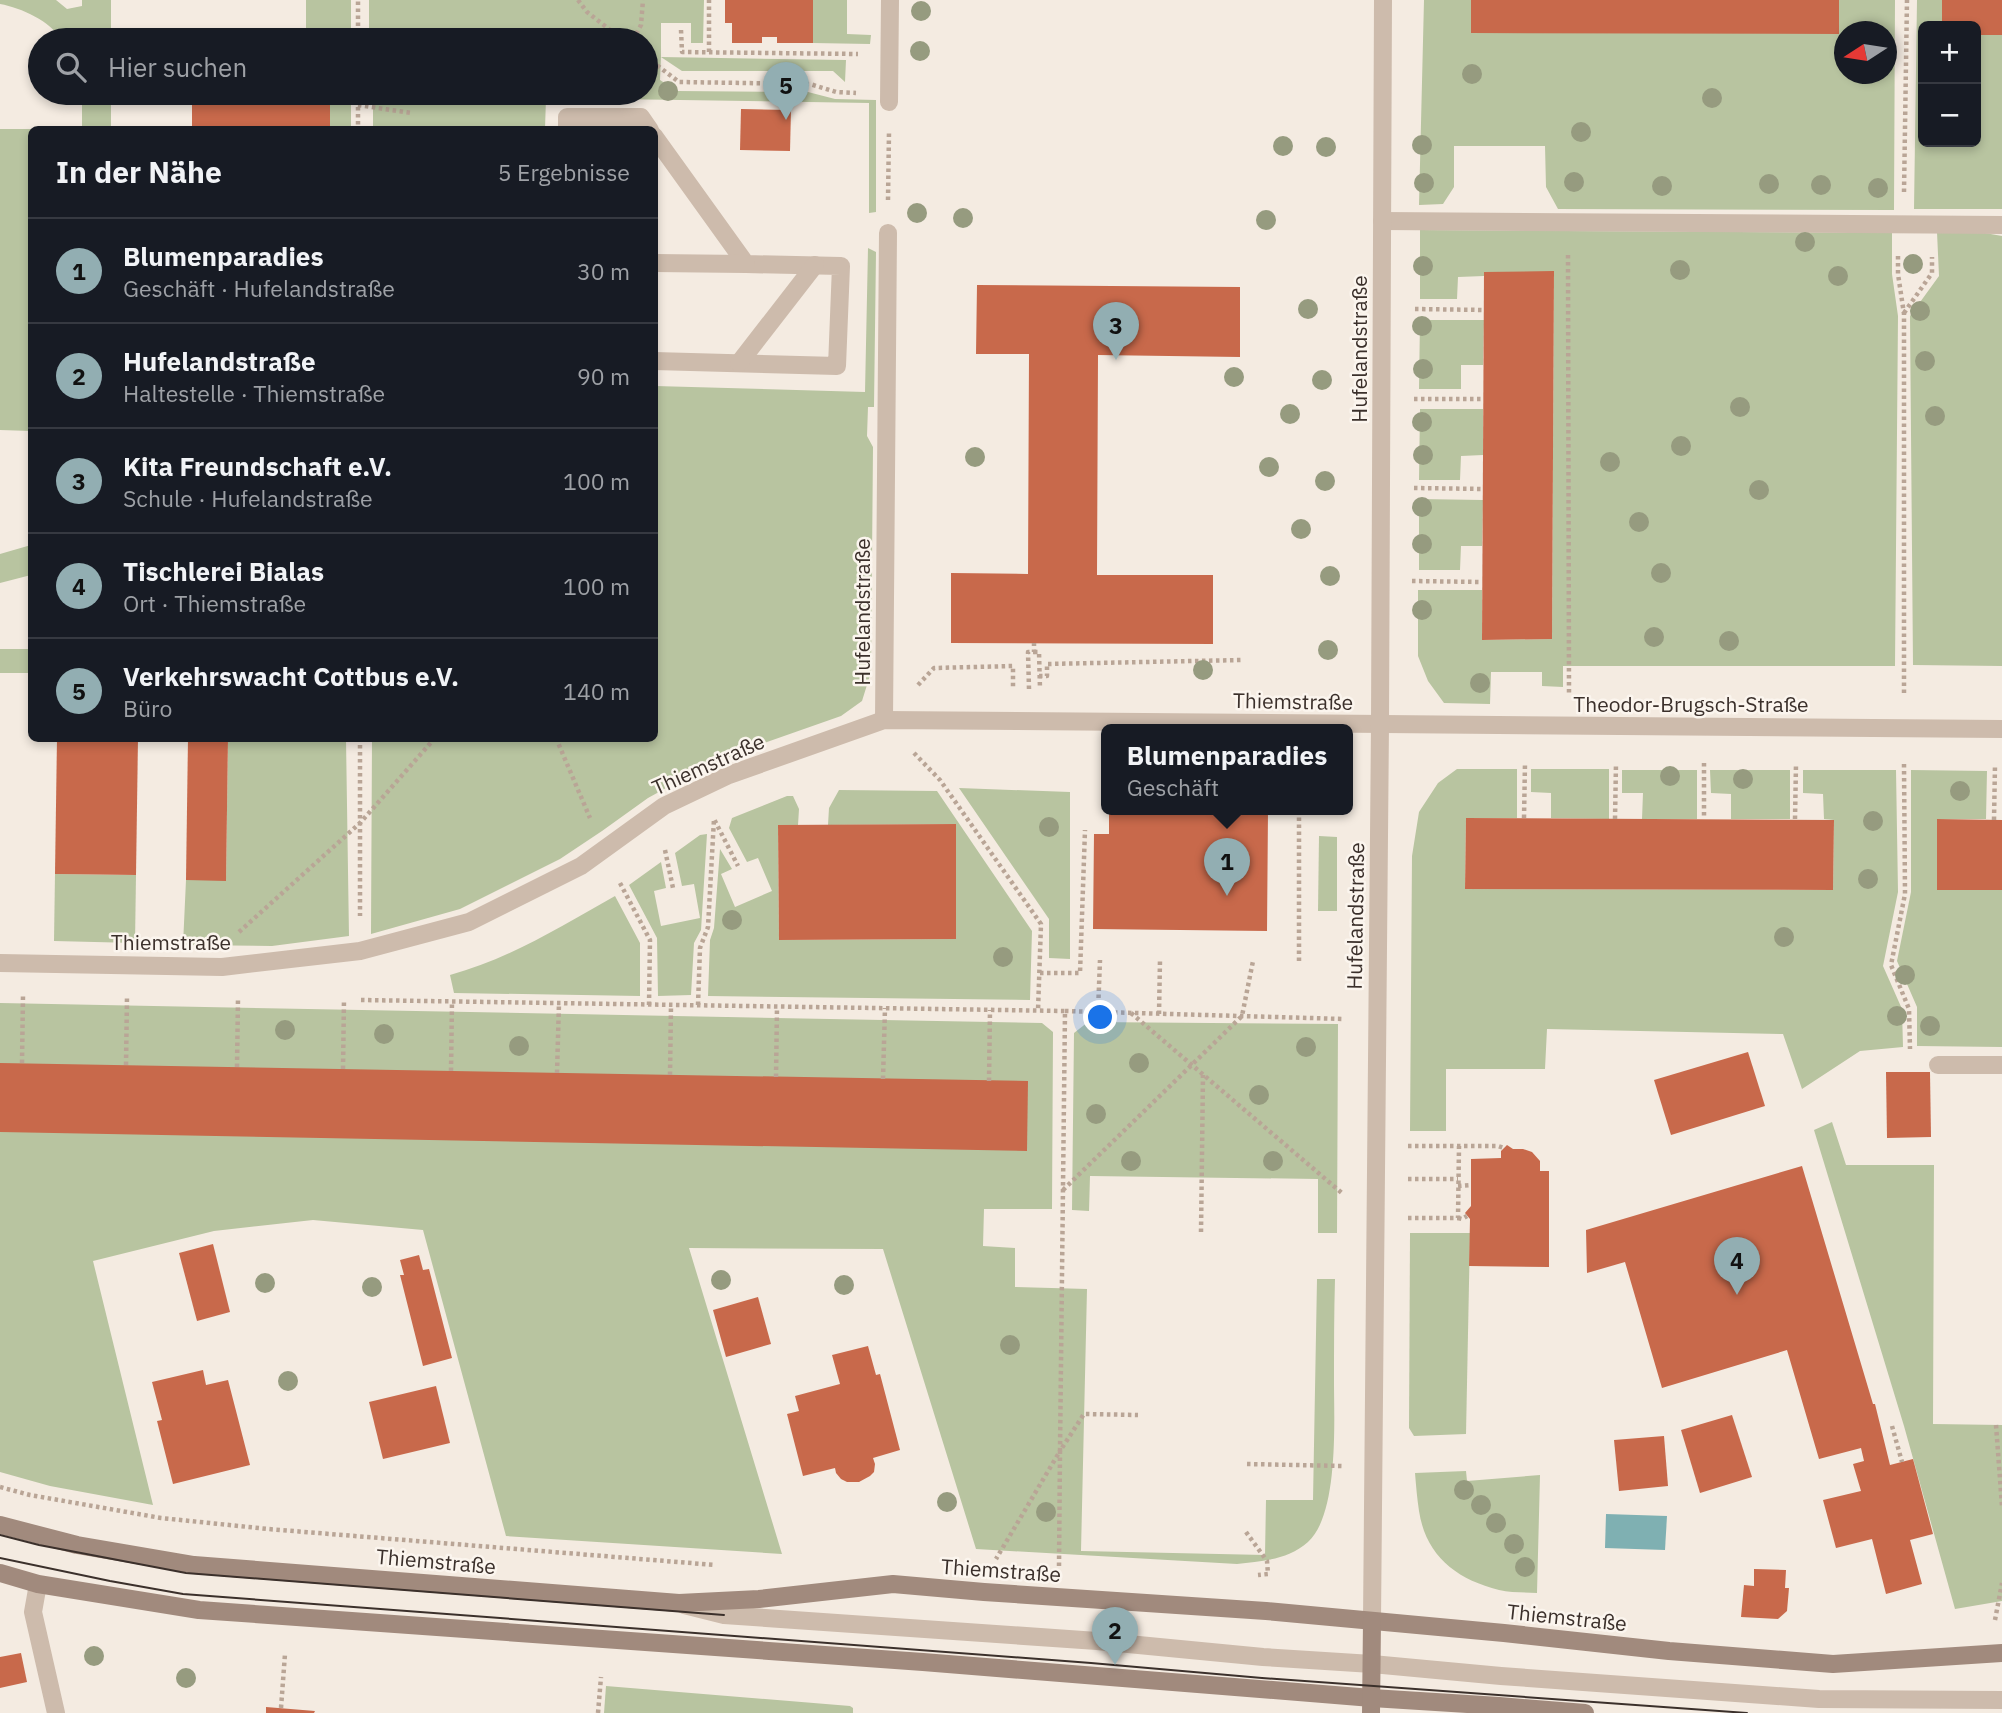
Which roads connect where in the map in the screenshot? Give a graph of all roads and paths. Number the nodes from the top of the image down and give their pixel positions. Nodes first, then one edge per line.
1 (358, 0) edge
2 (578, 0) edge
3 (643, 0) edge
4 (709, 0) edge
5 (890, 0) edge
6 (1383, 0) edge
7 (1907, 0) edge
8 (358, 28) edge
9 (608, 28) edge
10 (639, 28) edge
11 (681, 30) dead end
12 (709, 52) junction
13 (857, 54) dead end
14 (658, 66) edge
15 (889, 97) junction
16 (358, 105) joint
17 (411, 113) dead end
18 (614, 123) edge
19 (358, 126) edge
20 (567, 126) edge
21 (647, 126) edge
22 (658, 141) edge
23 (1382, 221) junction
24 (1568, 222) junction
25 (1898, 225) junction
26 (1931, 225) junction
27 (2002, 225) edge
28 (888, 233) joint
29 (658, 263) edge
30 (746, 264) junction
31 (815, 265) junction
32 (1413, 309) dead end
33 (1484, 310) dead end
34 (1904, 314) junction
35 (658, 361) edge
36 (739, 363) junction
37 (1413, 399) dead end
38 (1483, 399) dead end
39 (1412, 488) dead end
40 (1483, 489) dead end
41 (1411, 581) dead end
42 (1482, 582) dead end
43 (1034, 643) dead end
44 (1034, 652) junction
45 (1243, 660) dead end
46 (1039, 676) junction
47 (1028, 686) dead end
48 (1569, 693) dead end
49 (1013, 694) dead end
50 (1021, 694) dead end
51 (1029, 694) dead end
52 (1040, 694) dead end
53 (1904, 703) dead end
54 (884, 720) junction
55 (1380, 724) junction
56 (2002, 729) edge
57 (360, 742) edge
58 (431, 742) edge
59 (558, 742) edge
60 (1524, 763) dead end
61 (1616, 763) dead end
62 (1704, 763) dead end
63 (1796, 764) dead end
64 (1904, 764) dead end
65 (1995, 765) dead end
66 (1299, 815) edge
67 (1524, 818) dead end
68 (1615, 819) dead end
69 (1704, 819) dead end
70 (1796, 819) dead end
71 (591, 820) dead end
72 (1994, 820) dead end
73 (360, 823) junction
74 (1085, 830) dead end
75 (665, 850) dead end
76 (738, 866) dead end
77 (620, 883) dead end
78 (673, 888) dead end
79 (360, 918) dead end
80 (1100, 960) dead end
81 (1160, 960) dead end
82 (1253, 961) dead end
83 (1299, 961) dead end
84 (0, 963) edge
85 (201, 967) junction
86 (1040, 973) junction
87 (23, 995) dead end
88 (127, 996) dead end
89 (238, 998) dead end
90 (344, 999) dead end
91 (361, 1000) dead end
92 (452, 1001) junction
93 (559, 1003) junction
94 (649, 1004) junction
95 (671, 1005) junction
96 (698, 1005) junction
97 (777, 1007) junction
98 (885, 1008) junction
99 (990, 1010) junction
100 (1038, 1011) junction
101 (1065, 1011) junction
102 (1098, 1012) junction
103 (1131, 1013) junction
104 (1159, 1014) junction
105 (1242, 1016) junction
106 (1346, 1019) dead end
107 (1910, 1054) dead end
108 (22, 1063) dead end
109 (126, 1065) dead end
110 (1192, 1065) junction
111 (1938, 1065) dead end
112 (2002, 1065) edge
113 (237, 1067) dead end
114 (343, 1069) dead end
115 (451, 1071) dead end
116 (557, 1073) dead end
117 (1203, 1074) junction
118 (670, 1075) dead end
119 (776, 1077) dead end
120 (883, 1079) dead end
121 (989, 1081) dead end
122 (1404, 1146) dead end
123 (1459, 1146) junction
124 (1504, 1148) dead end
125 (1404, 1179) dead end
126 (1458, 1179) junction
127 (1471, 1185) dead end
128 (1458, 1186) junction
129 (1062, 1191) junction
130 (1345, 1196) dead end
131 (1467, 1216) dead end
132 (1403, 1218) dead end
133 (1458, 1218) junction
134 (1201, 1232) dead end
135 (1138, 1415) dead end
136 (1996, 1425) dead end
137 (1892, 1426) dead end
138 (1060, 1451) junction
139 (1902, 1462) dead end
140 (1247, 1464) dead end
141 (1344, 1466) dead end
142 (0, 1487) edge
143 (2002, 1506) edge
144 (0, 1525) edge
145 (1246, 1532) dead end
146 (721, 1566) dead end
147 (992, 1566) dead end
148 (1059, 1570) dead end
149 (0, 1573) edge
150 (1256, 1575) dead end
151 (2002, 1583) edge
152 (38, 1584) junction
153 (679, 1603) junction
154 (1372, 1621) junction
155 (1994, 1626) dead end
156 (2002, 1653) edge
157 (285, 1654) dead end
158 (1373, 1664) junction
159 (601, 1677) dead end
160 (2002, 1700) edge
161 (1372, 1706) edge
162 (281, 1708) dead end
163 (56, 1713) edge
164 (598, 1713) edge
165 (1584, 1713) edge

1 - 8 path
2 - 9 path
3 - 10 path
4 - 12 path
5 - 15 street
6 - 23 street, Hufelandstraße
7 - 25 path
11 - 12 path
12 - 13 path
14 - 15 path
15 - 28 path
16 - 17 path
16 - 19 path
18 - 20 street
18 - 21 street
22 - 30 street
23 - 24 street
23 - 55 street, Hufelandstraße
24 - 25 street
24 - 48 path
25 - 26 street
25 - 34 path
26 - 27 street
26 - 34 path
28 - 54 street, Hufelandstraße
29 - 30 street
30 - 31 street
31 - 36 street
31 - 36 street
32 - 33 path
34 - 53 path
35 - 36 street
37 - 38 path
39 - 40 path
41 - 42 path
43 - 44 path
44 - 46 path
44 - 47 path
45 - 46 path
46 - 52 path
49 - 54 path
50 - 51 path
54 - 55 street, Thiemstraße
54 - 85 street, Thiemstraße
54 - 86 path
55 - 56 street, Theodor-Brugsch-Straße
55 - 154 street, Hufelandstraße
57 - 73 path
58 - 73 path
59 - 71 path
60 - 67 path
61 - 68 path
62 - 69 path
63 - 70 path
64 - 107 path
65 - 72 path
66 - 83 path
73 - 79 path
73 - 85 path
74 - 86 path
75 - 78 path
76 - 96 path
77 - 94 path
80 - 102 path
81 - 104 path
82 - 105 path
84 - 85 street, Thiemstraße
86 - 100 path
87 - 108 path
88 - 109 path
89 - 113 path
90 - 114 path
91 - 92 path
92 - 93 path
92 - 115 path
93 - 94 path
93 - 116 path
94 - 95 path
95 - 96 path
95 - 118 path
96 - 97 path
97 - 98 path
97 - 119 path
98 - 99 path
98 - 120 path
99 - 100 path
99 - 121 path
100 - 101 path
101 - 102 path
101 - 129 path
102 - 103 path
103 - 104 path
103 - 110 path
104 - 105 path
105 - 106 path
105 - 110 path
110 - 117 path
110 - 129 path
111 - 112 street
117 - 130 path
117 - 134 path
122 - 123 path
123 - 124 path
123 - 126 path
125 - 126 path
126 - 128 path
127 - 128 path
128 - 133 path
129 - 138 path
131 - 133 path
132 - 133 path
135 - 138 path
136 - 143 path
137 - 139 path
138 - 147 path
138 - 148 path
140 - 141 path
142 - 146 path
144 - 153 main road, Thiemstraße
145 - 150 path
149 - 152 main road
151 - 155 path
152 - 161 main road
152 - 163 street
153 - 154 main road, Thiemstraße
153 - 158 street
154 - 156 main road, Thiemstraße
154 - 158 main road, Hufelandstraße
157 - 162 path
158 - 160 street
158 - 161 main road, Hufelandstraße
159 - 164 path
161 - 165 main road

